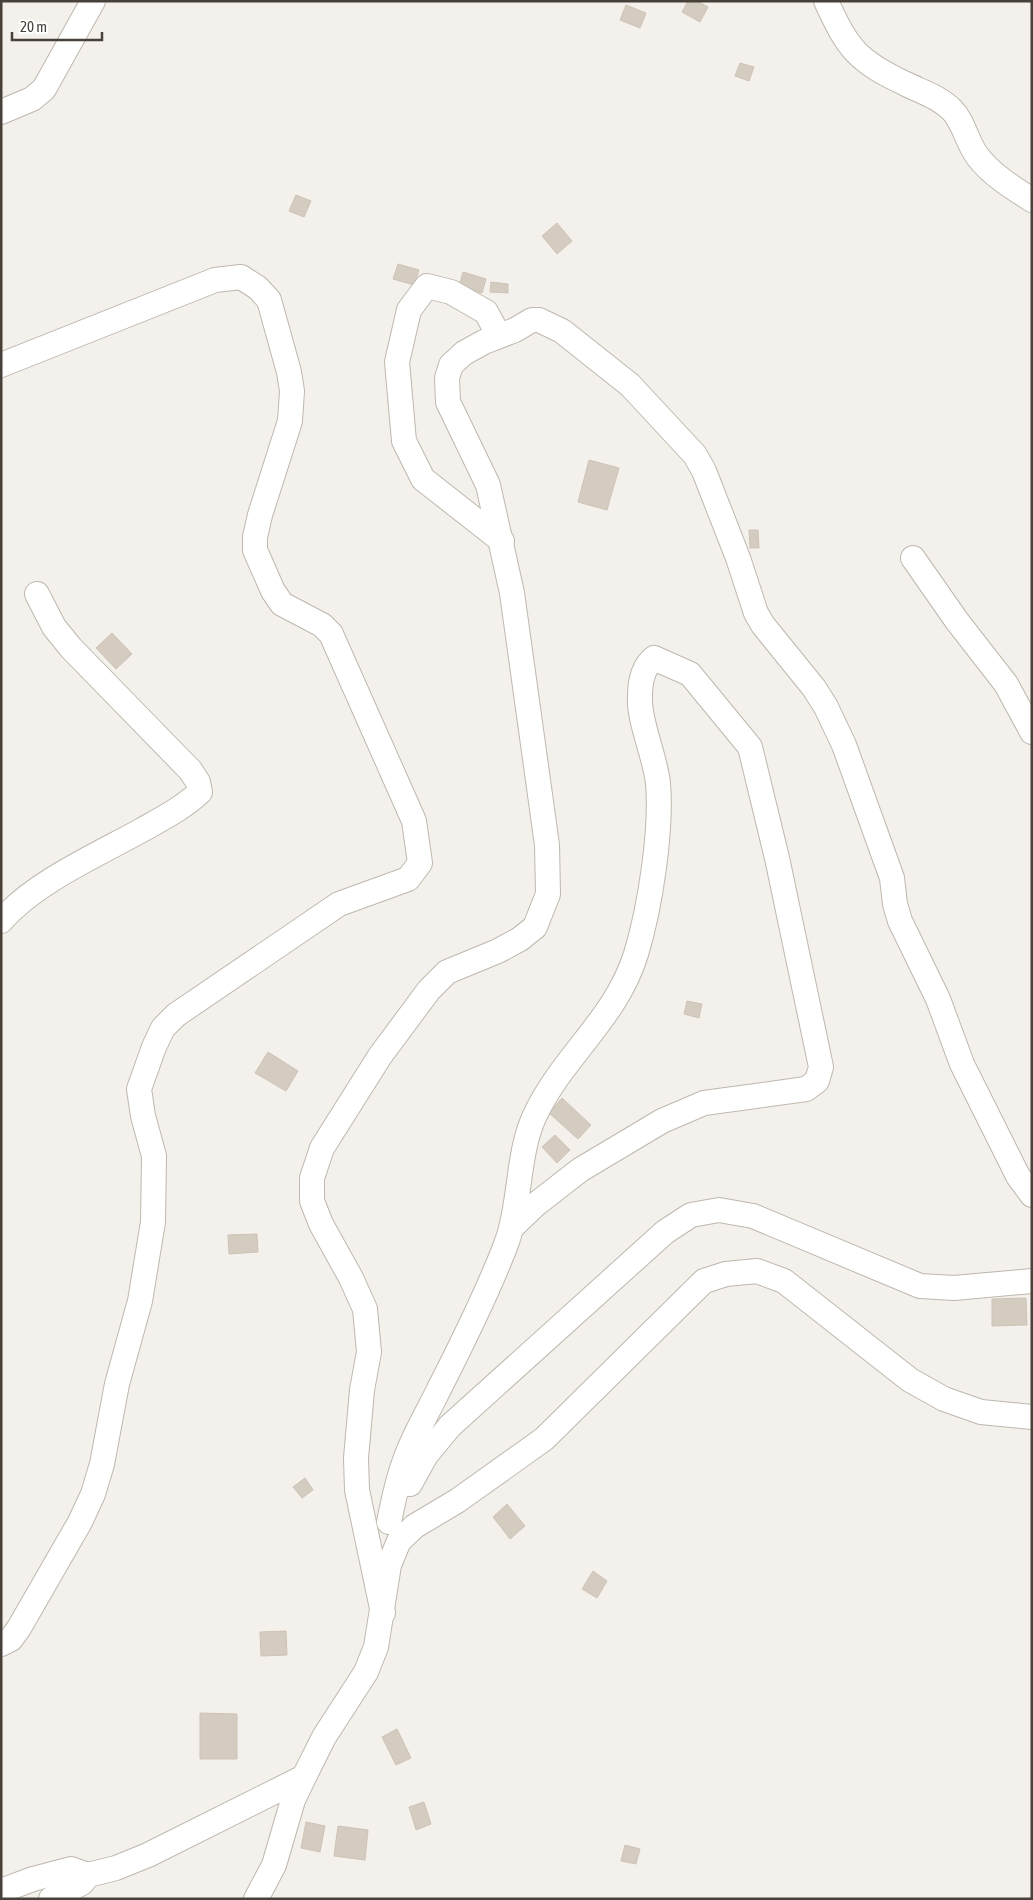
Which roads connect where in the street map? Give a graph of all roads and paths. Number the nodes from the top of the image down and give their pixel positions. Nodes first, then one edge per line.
1 (93, 1) edge
2 (826, 1) edge
3 (1, 112) edge
4 (1032, 200) edge
5 (500, 336) junction
6 (1, 365) edge
7 (502, 541) junction
8 (913, 558) dead end
9 (36, 594) dead end
10 (1032, 732) edge
11 (1, 921) edge
12 (1032, 1195) edge
13 (511, 1228) junction
14 (1032, 1281) edge
15 (1032, 1417) edge
16 (389, 1522) junction
17 (375, 1571) junction
18 (383, 1613) junction
19 (1, 1644) edge
20 (304, 1777) junction
21 (88, 1875) junction
22 (1, 1891) edge
23 (52, 1899) edge
24 (256, 1899) edge

1 - 3 street
2 - 4 street
5 - 7 street
5 - 7 street
5 - 12 street
6 - 19 street
7 - 17 street
8 - 10 street
9 - 11 street
13 - 13 street
13 - 16 street
14 - 16 street
15 - 18 street
16 - 17 street
17 - 18 street
18 - 20 street
20 - 21 street
20 - 24 street
21 - 22 street
21 - 23 street

